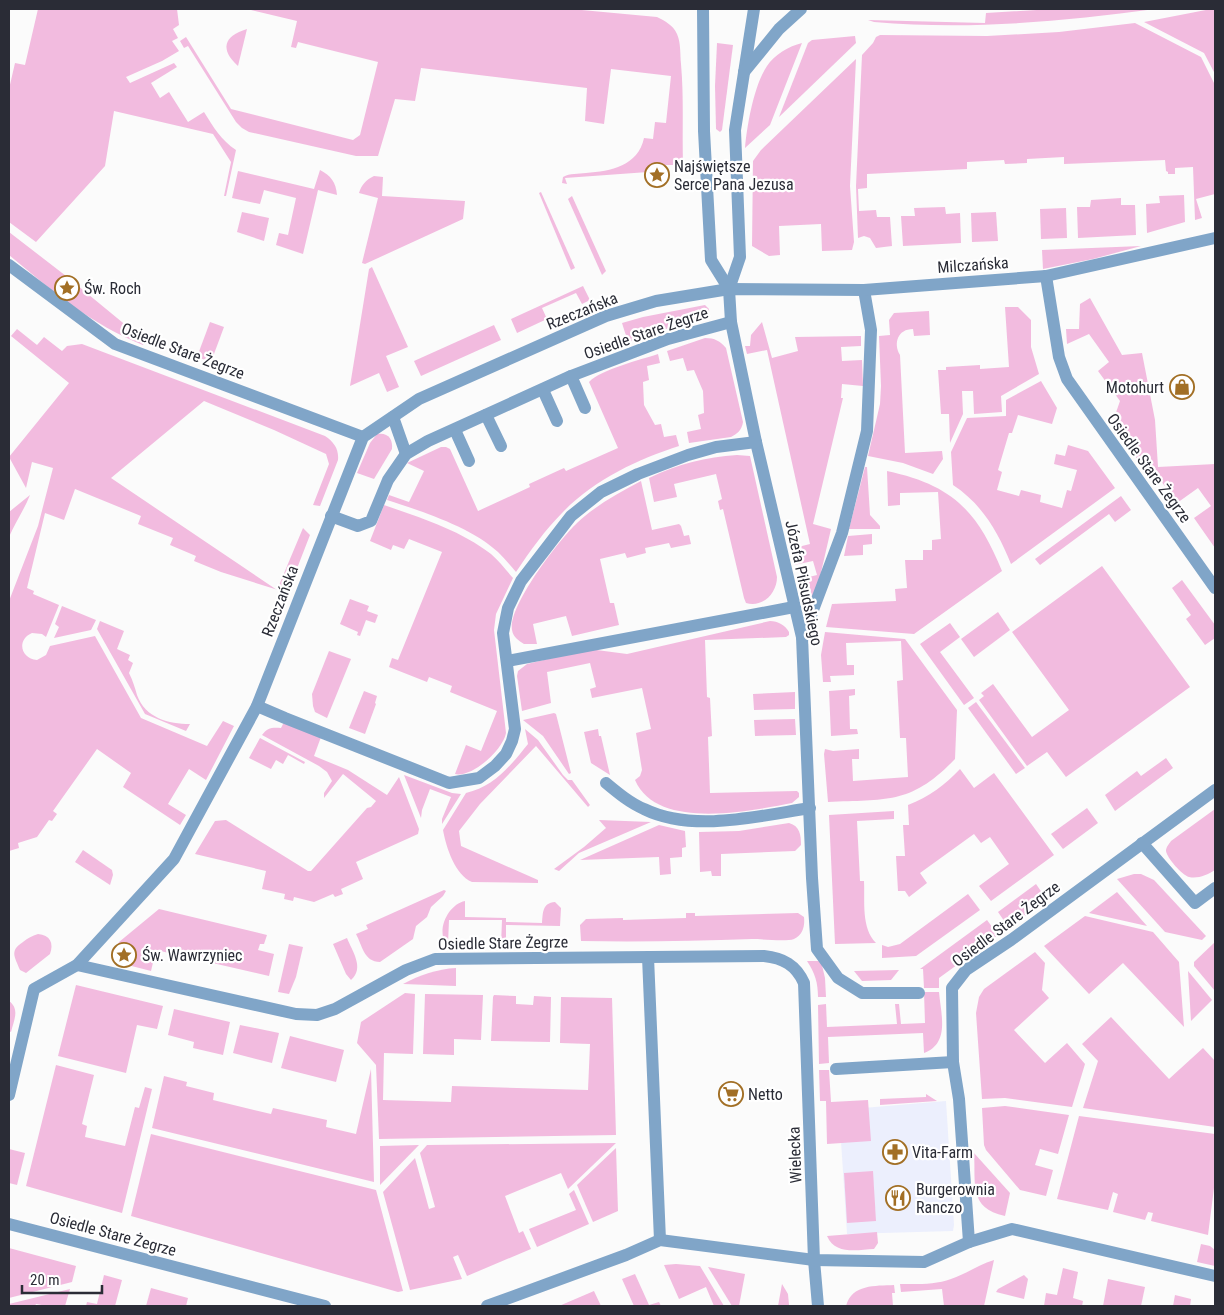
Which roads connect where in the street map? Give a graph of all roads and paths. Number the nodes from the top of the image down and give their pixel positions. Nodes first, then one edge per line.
1 (703, 9) edge
2 (754, 9) edge
3 (801, 9) edge
4 (743, 74) junction
5 (1215, 238) edge
6 (9, 265) edge
7 (1046, 276) junction
8 (729, 289) junction
9 (864, 290) junction
10 (731, 322) junction
11 (571, 376) junction
12 (543, 390) junction
13 (585, 408) dead end
14 (486, 415) junction
15 (393, 417) junction
16 (557, 421) dead end
17 (455, 430) junction
18 (363, 437) junction
19 (756, 442) junction
20 (501, 446) dead end
21 (406, 454) junction
22 (469, 461) dead end
23 (330, 516) junction
24 (1215, 588) edge
25 (794, 607) junction
26 (802, 637) junction
27 (507, 661) junction
28 (257, 706) junction
29 (606, 783) dead end
30 (1215, 790) edge
31 (810, 808) junction
32 (1142, 843) junction
33 (1215, 888) edge
34 (648, 957) junction
35 (77, 965) junction
36 (919, 993) dead end
37 (805, 1002) joint
38 (952, 1062) junction
39 (836, 1069) dead end
40 (9, 1095) edge
41 (9, 1224) edge
42 (660, 1240) junction
43 (969, 1242) junction
44 (814, 1260) junction
45 (1215, 1276) edge
46 (325, 1306) edge
47 (487, 1306) edge
48 (818, 1306) edge

1 - 8 street, Józefa Piłsudskiego
2 - 4 street, Józefa Piłsudskiego
3 - 4 street, Józefa Piłsudskiego
4 - 8 street, Józefa Piłsudskiego
5 - 7 street, Milczańska
6 - 18 street, Osiedle Stare Żegrze
7 - 9 street, Milczańska
7 - 24 street, Osiedle Stare Żegrze
8 - 9 street, Milczańska
8 - 10 street, Józefa Piłsudskiego
8 - 15 street, Rzeczańska
9 - 26 street
10 - 11 street, Osiedle Stare Żegrze
10 - 19 street, Józefa Piłsudskiego
11 - 12 street, Osiedle Stare Żegrze
11 - 13 street, Osiedle Stare Żegrze
12 - 14 street, Osiedle Stare Żegrze
12 - 16 street
14 - 17 street, Osiedle Stare Żegrze
14 - 20 street
15 - 18 street, Rzeczańska
15 - 21 street
17 - 21 street, Osiedle Stare Żegrze
17 - 22 street
18 - 23 street, Rzeczańska
19 - 25 street, Józefa Piłsudskiego
19 - 27 street
21 - 23 street, Osiedle Stare Żegrze
23 - 28 street, Rzeczańska
25 - 26 street, Józefa Piłsudskiego
25 - 27 street
26 - 31 street, Józefa Piłsudskiego
27 - 28 street
28 - 35 street, Rzeczańska
29 - 31 street
30 - 32 street, Osiedle Stare Żegrze
31 - 36 street, Józefa Piłsudskiego
32 - 33 street
32 - 38 street, Osiedle Stare Żegrze
34 - 35 street, Osiedle Stare Żegrze
34 - 37 street, Osiedle Stare Żegrze
34 - 42 street
35 - 40 street, Rzeczańska
37 - 44 street, Wielecka
38 - 39 street
38 - 43 street, Osiedle Stare Żegrze
41 - 46 street, Osiedle Stare Żegrze
42 - 44 street
42 - 47 street
43 - 44 street
43 - 45 street
44 - 48 street, Wielecka

